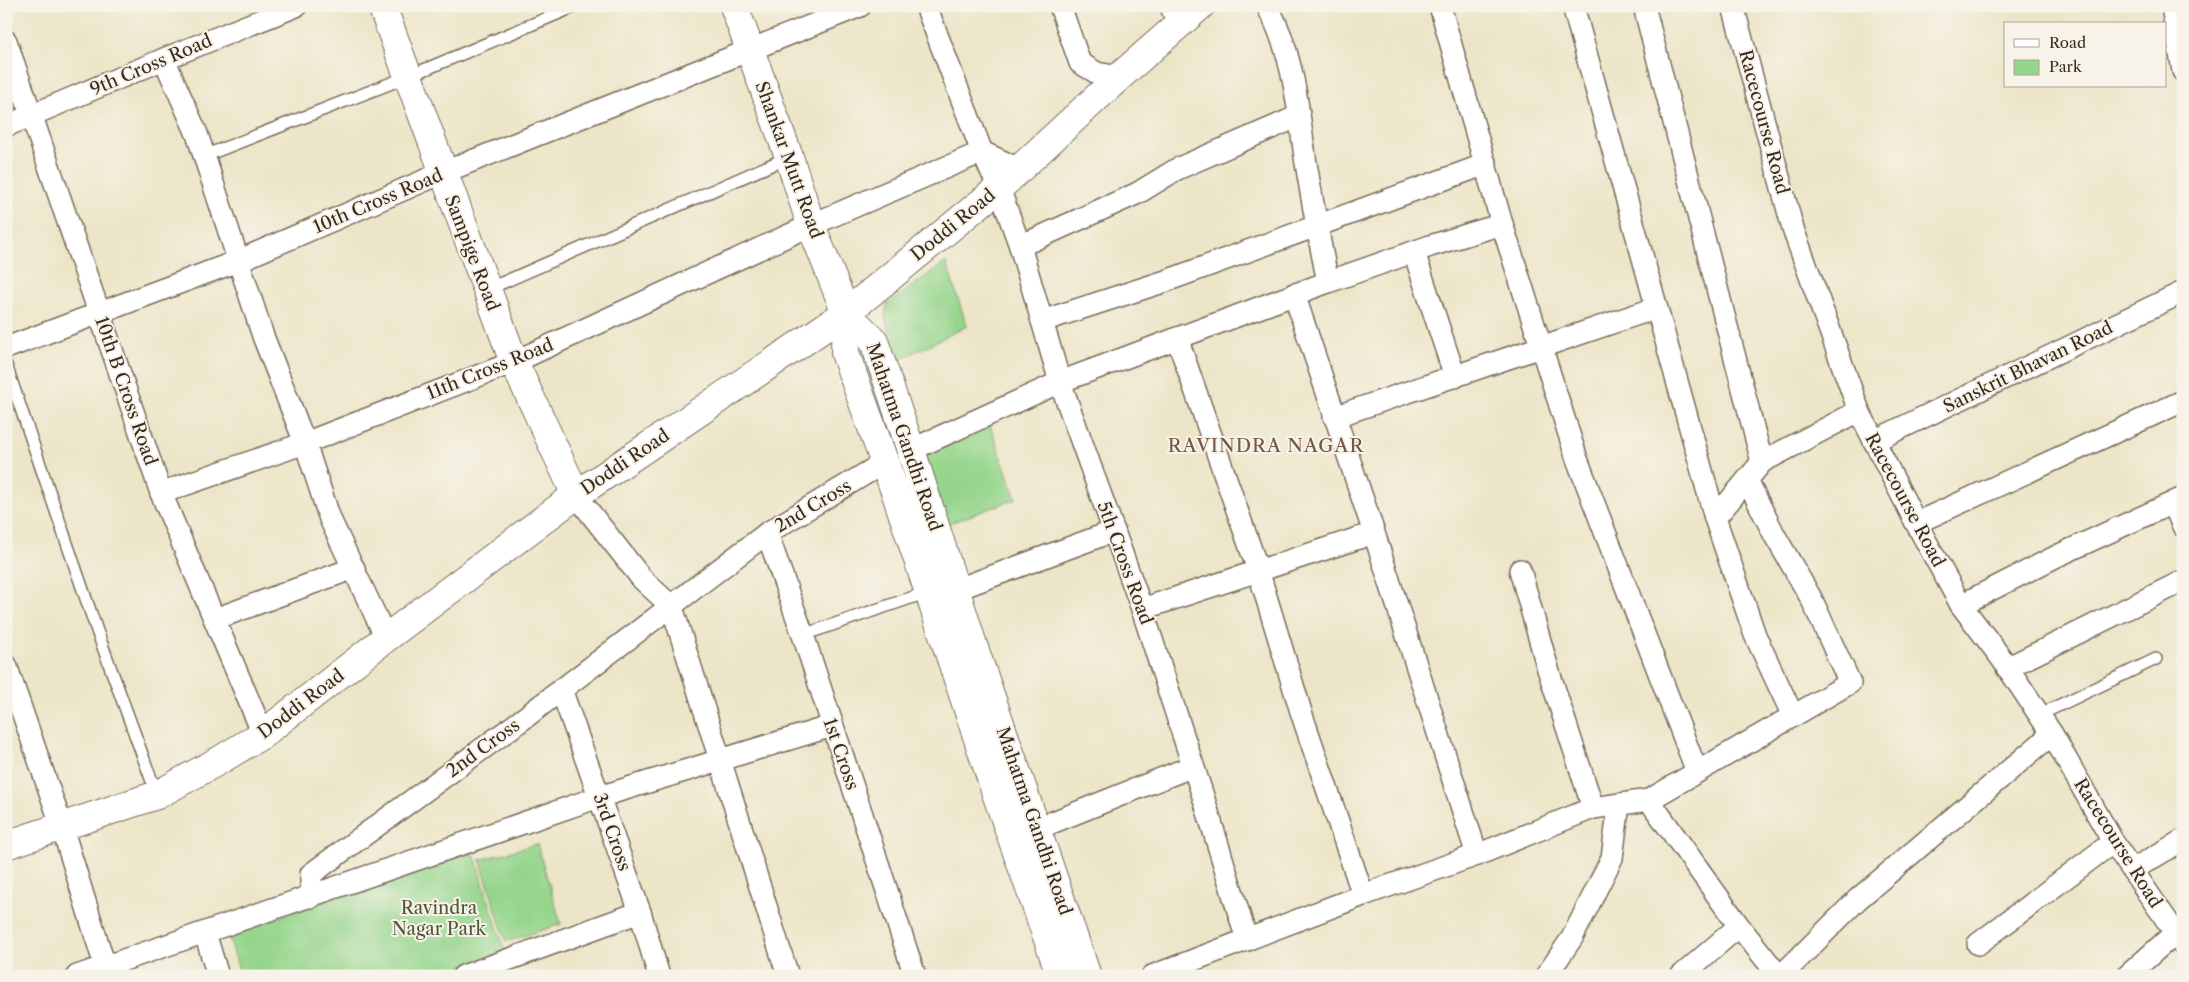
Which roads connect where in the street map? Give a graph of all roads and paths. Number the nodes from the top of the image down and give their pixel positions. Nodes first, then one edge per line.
1 (296, 6) edge
2 (382, 6) edge
3 (576, 6) edge
4 (734, 6) edge
5 (860, 6) edge
6 (926, 6) edge
7 (1060, 6) edge
8 (1200, 6) edge
9 (1267, 6) edge
10 (1440, 6) edge
11 (1573, 6) edge
12 (1644, 6) edge
13 (1733, 6) edge
14 (2172, 6) edge
15 (1174, 16) edge
16 (6, 41) edge
17 (750, 52) junction
18 (164, 59) junction
19 (2183, 71) edge
20 (407, 77) junction
21 (1119, 77) junction
22 (32, 115) junction
23 (1299, 116) junction
24 (6, 126) edge
25 (982, 152) junction
26 (204, 156) junction
27 (789, 157) junction
28 (1486, 164) junction
29 (1019, 169) junction
30 (442, 173) junction
31 (999, 188) junction
32 (811, 224) junction
33 (1502, 224) junction
34 (1316, 226) junction
35 (1020, 246) junction
36 (1414, 252) junction
37 (238, 261) junction
38 (1328, 282) junction
39 (486, 290) junction
40 (2183, 292) edge
41 (1294, 294) junction
42 (1656, 308) junction
43 (846, 313) junction
44 (100, 314) junction
45 (1042, 321) junction
46 (1177, 338) junction
47 (6, 348) edge
48 (1542, 348) junction
49 (514, 362) junction
50 (6, 365) edge
51 (1455, 376) junction
52 (1060, 382) junction
53 (2183, 401) edge
54 (1859, 411) junction
55 (1334, 416) junction
56 (1874, 441) junction
57 (305, 443) junction
58 (911, 450) junction
59 (885, 462) junction
60 (1762, 462) junction
61 (1747, 480) junction
62 (161, 493) junction
63 (576, 495) junction
64 (2178, 501) edge
65 (1715, 518) junction
66 (1916, 524) junction
67 (2183, 526) edge
68 (1114, 531) junction
69 (767, 533) junction
70 (1374, 533) junction
71 (354, 568) junction
72 (1258, 570) junction
73 (1520, 570) dead end
74 (2183, 581) edge
75 (955, 590) junction
76 (928, 592) junction
77 (1961, 605) junction
78 (672, 607) junction
79 (1142, 609) junction
80 (214, 618) junction
81 (803, 635) junction
82 (386, 638) junction
83 (2156, 659) dead end
84 (6, 665) edge
85 (2007, 668) junction
86 (561, 689) junction
87 (2039, 715) junction
88 (1793, 716) junction
89 (832, 726) junction
90 (263, 734) junction
91 (2052, 734) junction
92 (719, 761) junction
93 (1001, 765) junction
94 (1194, 766) junction
95 (1697, 772) junction
96 (157, 795) junction
97 (600, 797) junction
98 (1649, 800) junction
99 (1619, 804) junction
100 (1593, 808) junction
101 (62, 827) junction
102 (1036, 829) junction
103 (2183, 840) edge
104 (2113, 842) junction
105 (6, 845) edge
106 (1477, 855) junction
107 (2132, 870) junction
108 (1363, 895) junction
109 (311, 897) junction
110 (640, 912) junction
111 (1739, 926) junction
112 (205, 933) junction
113 (2179, 938) edge
114 (1247, 940) junction
115 (1978, 944) dead end
116 (507, 968) edge
117 (106, 971) edge
118 (77, 976) edge
119 (218, 976) edge
120 (463, 976) edge
121 (659, 976) edge
122 (788, 976) edge
123 (915, 976) edge
124 (1061, 976) edge
125 (1087, 976) edge
126 (1152, 976) edge
127 (1546, 976) edge
128 (1682, 976) edge
129 (1780, 976) edge
130 (2127, 976) edge

1 - 18 street, 9th Cross Road
2 - 20 street, Sampige Road
3 - 20 lane
4 - 17 street, Shankar Mutt Road
5 - 17 street, 10th Cross Road
6 - 25 street, 5th Cross Road
7 - 21 street
8 - 15 street, Doddi Road
9 - 23 street
10 - 28 street
11 - 42 street
12 - 60 street
13 - 54 street, Racecourse Road
14 - 19 street
15 - 21 street, Doddi Road
16 - 22 street, 10th B Cross Road
17 - 27 street, Shankar Mutt Road
17 - 30 street, 10th Cross Road
18 - 22 street, 9th Cross Road
18 - 26 street
20 - 26 lane
20 - 30 street, Sampige Road
21 - 29 street, Doddi Road
22 - 24 street, 9th Cross Road
22 - 44 street, 10th B Cross Road
23 - 34 street
23 - 35 street
25 - 29 street
25 - 31 street, 5th Cross Road
25 - 32 street, 11th Cross Road
26 - 37 street
27 - 32 street, Shankar Mutt Road
27 - 39 lane
28 - 33 street
28 - 34 street
29 - 31 street, Doddi Road
30 - 37 street, 10th Cross Road
30 - 39 street, Sampige Road
31 - 35 street, 5th Cross Road
31 - 43 street, Doddi Road
32 - 43 street, Shankar Mutt Road
32 - 49 street, 11th Cross Road
33 - 36 street
33 - 48 street
34 - 38 street
34 - 45 street
35 - 45 street, 5th Cross Road
36 - 38 street
36 - 51 street
37 - 44 street, 10th Cross Road
37 - 57 street
38 - 41 street
39 - 49 street, Sampige Road
40 - 56 street, Sanskrit Bhavan Road
41 - 46 street
41 - 55 street
42 - 48 street
42 - 65 street
43 - 58 street, Mahatma Gandhi Road
43 - 59 street, Mahatma Gandhi Road
43 - 63 street, Doddi Road
44 - 47 street, 10th Cross Road
44 - 62 street, 10th B Cross Road
45 - 52 street, 5th Cross Road
46 - 52 street
46 - 72 street
48 - 51 street
48 - 95 street
49 - 57 street, 11th Cross Road
49 - 63 street, Sampige Road
50 - 96 lane
51 - 55 street
52 - 58 street
52 - 68 street, 5th Cross Road
53 - 66 street
54 - 56 street, Racecourse Road
54 - 60 street
55 - 70 street
56 - 66 street, Racecourse Road
57 - 62 street, 11th Cross Road
57 - 71 street
58 - 59 street
58 - 75 street, Mahatma Gandhi Road
59 - 69 street, 2nd Cross
59 - 76 street, Mahatma Gandhi Road
60 - 61 street
61 - 65 street
61 - 88 street
62 - 80 street, 10th B Cross Road
63 - 78 street
63 - 82 street, Doddi Road
64 - 67 street
64 - 77 street
65 - 88 street
66 - 77 street, Racecourse Road
68 - 75 street
68 - 79 street, 5th Cross Road
69 - 78 street, 2nd Cross
69 - 81 street, 1st Cross
70 - 72 street
70 - 106 street
71 - 80 street
71 - 82 street
72 - 79 street
72 - 108 street
73 - 100 street
74 - 85 street
75 - 93 street, Mahatma Gandhi Road
76 - 81 lane
76 - 93 street, Mahatma Gandhi Road
77 - 85 street, Racecourse Road
78 - 86 street, 2nd Cross
78 - 92 street
79 - 94 street, 5th Cross Road
80 - 90 street, 10th B Cross Road
81 - 89 street, 1st Cross
82 - 90 street, Doddi Road
83 - 87 lane
84 - 101 street
85 - 87 street, Racecourse Road
86 - 97 street, 3rd Cross
86 - 109 street, 2nd Cross
87 - 91 street, Racecourse Road
88 - 95 street
89 - 92 street
89 - 123 street, 1st Cross
90 - 96 street, Doddi Road
91 - 104 street, Racecourse Road
91 - 129 street
92 - 97 street
92 - 122 street
93 - 102 street, Mahatma Gandhi Road
93 - 124 street, Mahatma Gandhi Road
94 - 102 street
94 - 114 street, 5th Cross Road
95 - 98 street
96 - 101 street, Doddi Road
97 - 109 street
97 - 110 street, 3rd Cross
98 - 99 street
98 - 111 street
99 - 100 street
99 - 127 street
100 - 106 street
101 - 105 street, Doddi Road
101 - 117 street
102 - 125 street, Mahatma Gandhi Road
103 - 107 street
104 - 107 street, Racecourse Road
104 - 115 street
106 - 108 street
107 - 113 street, Racecourse Road
108 - 114 street
109 - 112 street
110 - 116 street
110 - 121 street, 3rd Cross
111 - 128 street
111 - 129 street
112 - 117 street
112 - 119 street
113 - 130 street
114 - 126 street
116 - 120 street
117 - 118 street

